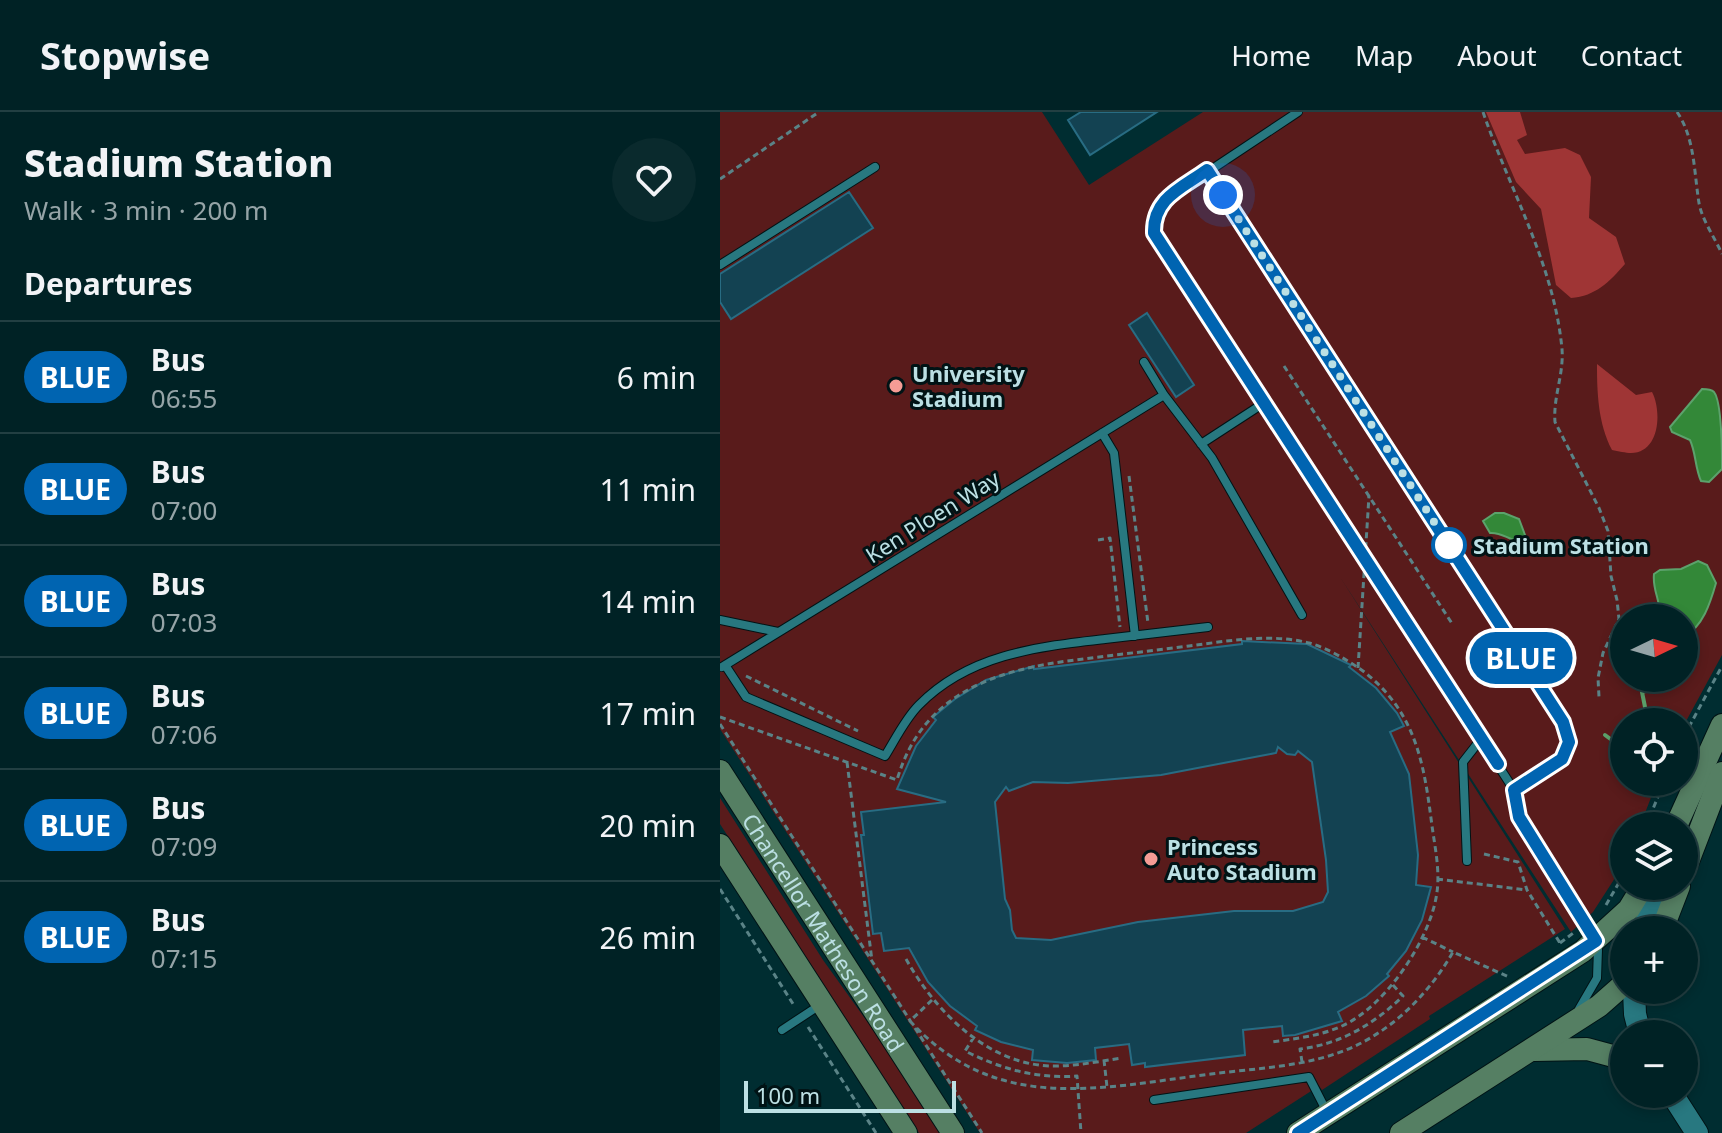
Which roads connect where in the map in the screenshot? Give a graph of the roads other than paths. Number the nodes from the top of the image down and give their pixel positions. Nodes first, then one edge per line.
1 (1298, 112) edge
2 (875, 167) dead end
3 (1207, 170) junction
4 (720, 265) edge
5 (1144, 362) dead end
6 (1164, 395) junction
7 (1264, 403) junction
8 (1102, 433) junction
9 (1201, 444) junction
10 (1302, 615) dead end
11 (720, 620) edge
12 (1208, 627) dead end
13 (779, 632) junction
14 (1135, 636) junction
15 (722, 667) edge
16 (1722, 725) edge
17 (1481, 739) junction
18 (720, 771) edge
19 (1722, 773) edge
20 (1514, 790) junction
21 (1682, 812) edge
22 (1698, 836) edge
23 (720, 845) edge
24 (1467, 861) dead end
25 (1634, 900) edge
26 (1591, 933) junction
27 (1610, 997) edge
28 (821, 1004) junction
29 (1570, 1024) junction
30 (782, 1030) dead end
31 (1529, 1051) junction
32 (1610, 1055) edge
33 (1154, 1100) dead end
34 (1681, 1108) edge
35 (1328, 1114) junction
36 (906, 1133) edge
37 (953, 1133) edge
38 (1298, 1133) edge
39 (1401, 1133) edge
40 (1697, 1133) edge

1 - 3 lane
2 - 4 lane
3 - 7 lane
3 - 20 lane
5 - 6 lane
6 - 8 lane, Ken Ploen Way
6 - 9 lane
7 - 9 lane
7 - 17 lane
8 - 13 lane, Ken Ploen Way
8 - 14 lane
9 - 10 lane
11 - 13 lane
12 - 14 lane
13 - 15 lane, Ken Ploen Way
14 - 15 lane
16 - 21 main road
17 - 20 lane
17 - 24 lane
18 - 37 main road, Chancellor Matheson Road
19 - 22 main road
20 - 26 lane
23 - 28 main road, Chancellor Matheson Road
25 - 26 main road
26 - 29 lane
26 - 35 main road
27 - 29 main road
28 - 30 lane
28 - 36 main road, Chancellor Matheson Road
29 - 31 main road
31 - 32 main road
31 - 39 main road
33 - 35 lane
34 - 40 street
35 - 38 main road

